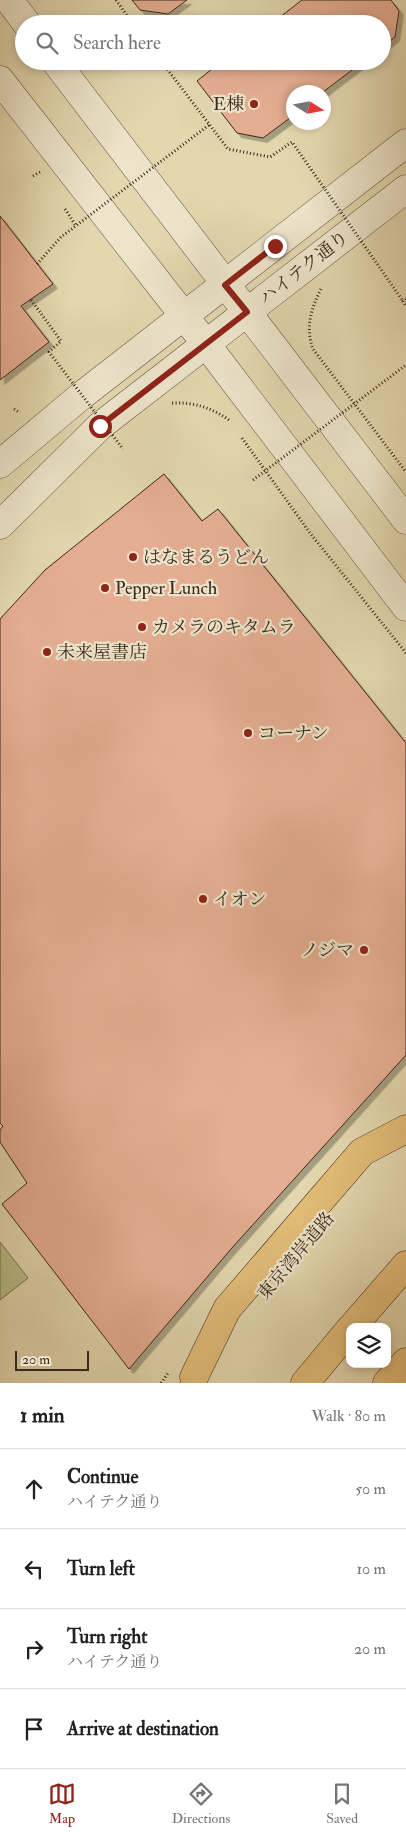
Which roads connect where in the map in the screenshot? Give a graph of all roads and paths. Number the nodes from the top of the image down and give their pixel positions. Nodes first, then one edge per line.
1 (8, 0) edge
2 (116, 0) edge
3 (20, 15) edge
4 (127, 15) edge
5 (62, 70) edge
6 (168, 70) edge
7 (0, 80) edge
8 (209, 124) junction
9 (406, 143) edge
10 (41, 171) dead end
11 (33, 176) dead end
12 (406, 189) edge
13 (368, 249) dead end
14 (361, 255) dead end
15 (37, 264) dead end
16 (225, 285) junction
17 (322, 287) dead end
18 (31, 300) dead end
19 (404, 300) edge
20 (406, 306) edge
21 (247, 312) junction
22 (183, 317) junction
23 (206, 344) junction
24 (406, 365) edge
25 (165, 406) dead end
26 (14, 409) dead end
27 (19, 414) dead end
28 (235, 428) dead end
29 (120, 436) dead end
30 (240, 436) dead end
31 (113, 442) dead end
32 (123, 449) dead end
33 (0, 464) edge
34 (406, 472) edge
35 (252, 480) dead end
36 (406, 520) edge
37 (0, 525) edge
38 (406, 607) edge
39 (406, 653) edge
40 (406, 1128) edge
41 (406, 1133) edge
42 (406, 1265) edge
43 (355, 1323) edge
44 (346, 1334) edge
45 (406, 1362) edge
46 (192, 1380) edge
47 (305, 1383) edge
48 (388, 1383) edge

1 - 3 street
2 - 4 path
5 - 16 street
6 - 8 path, bridge
7 - 22 street
8 - 15 path, bridge
8 - 19 path, bridge
9 - 16 street, ハイテク通り
10 - 11 path
12 - 21 street, ハイテク通り
13 - 14 path
16 - 21 street
16 - 22 street, ハイテク通り
17 - 34 path
18 - 32 path, bridge
19 - 20 path, bridge
21 - 23 street, ハイテク通り
21 - 36 street
22 - 23 street
22 - 33 street, ハイテク通り
23 - 37 street, ハイテク通り
23 - 38 street
24 - 35 path, bridge
25 - 28 path
26 - 27 path
29 - 31 path
30 - 39 path
40 - 46 highway
41 - 46 highway, 東京湾岸道路
42 - 43 highway
44 - 47 highway
45 - 48 highway

